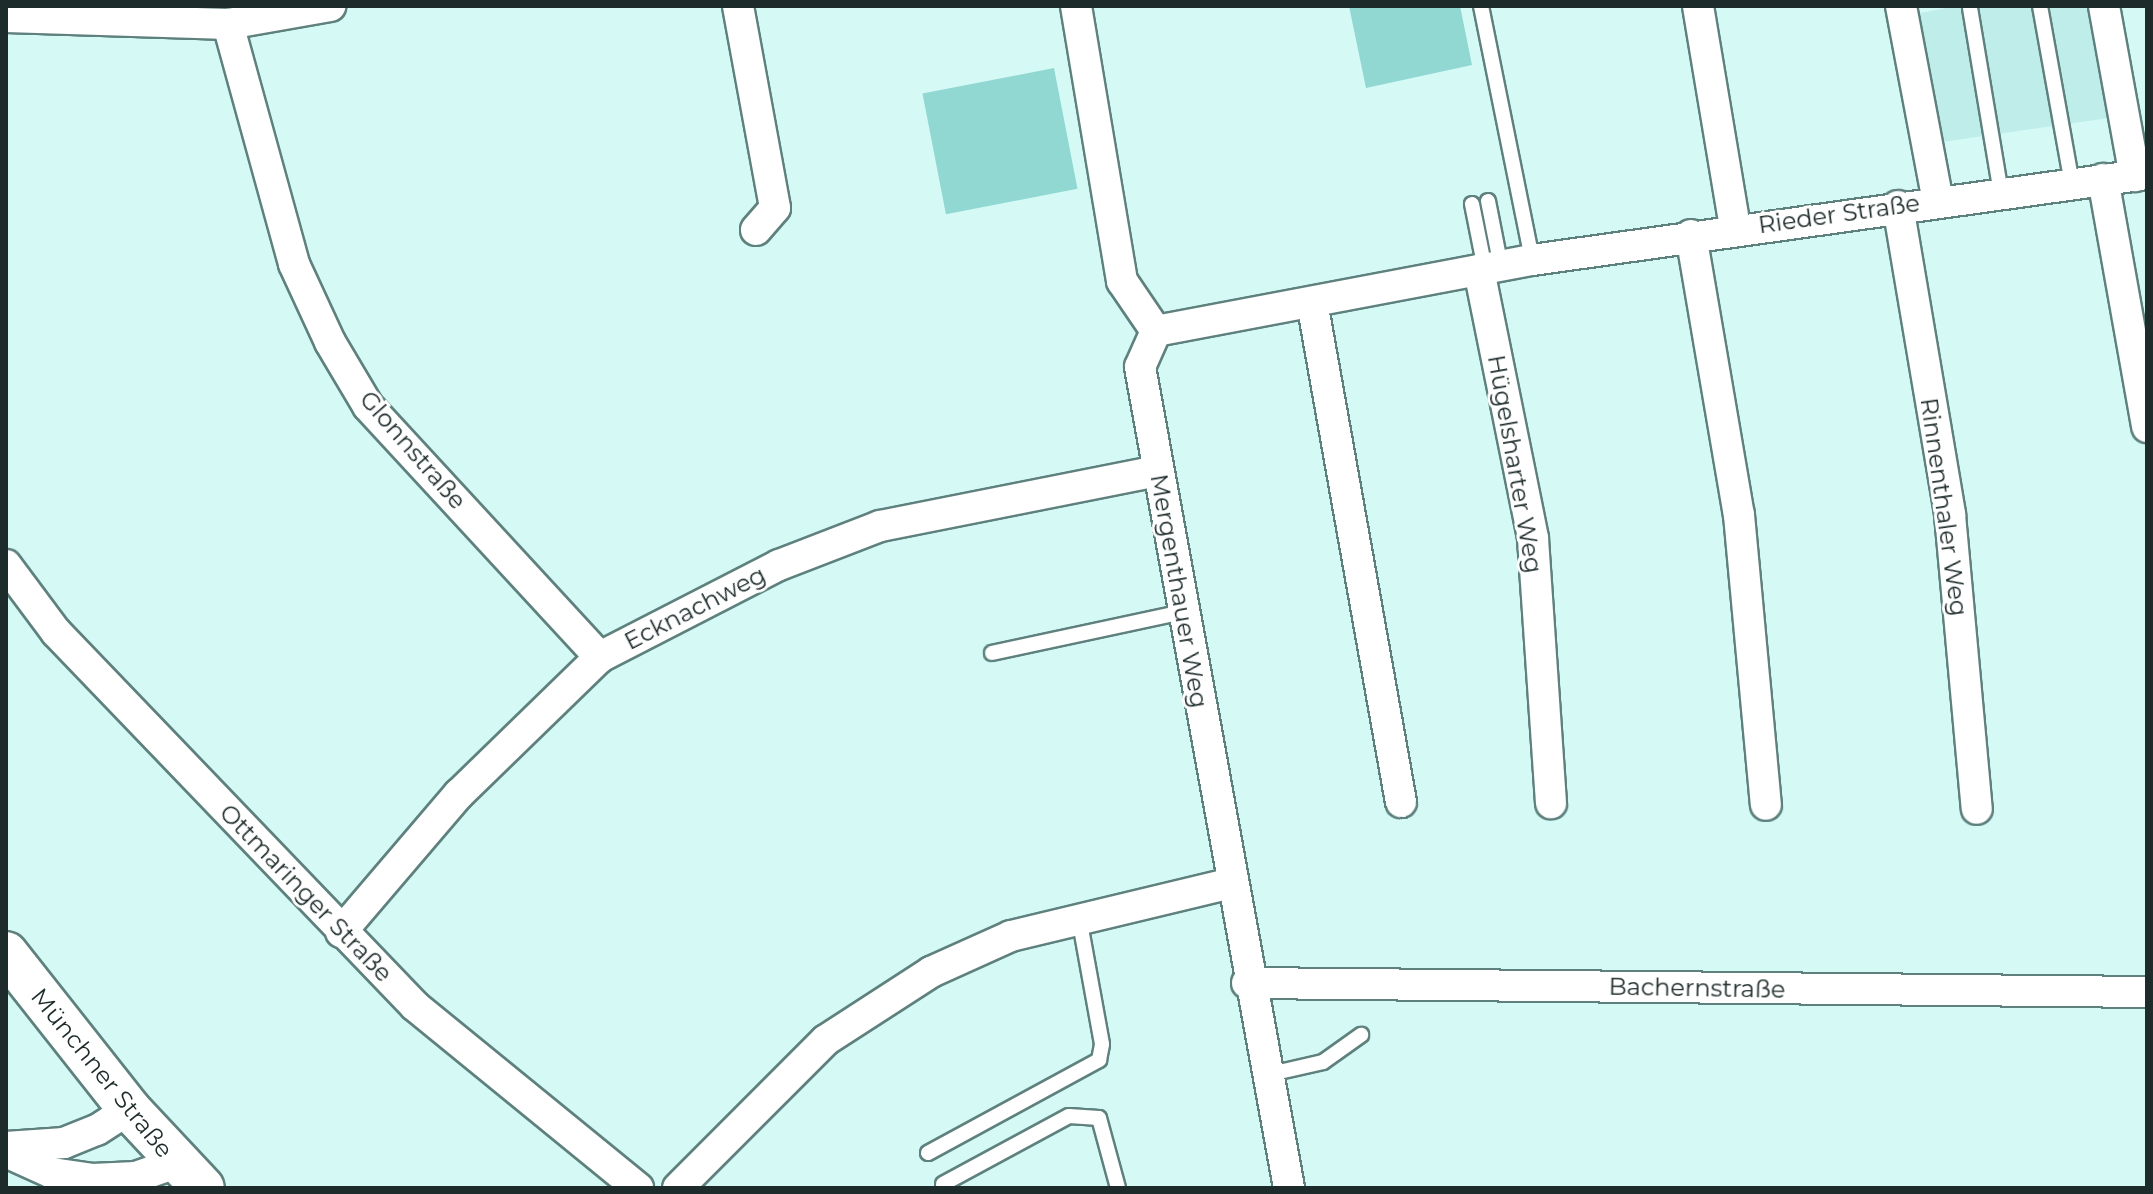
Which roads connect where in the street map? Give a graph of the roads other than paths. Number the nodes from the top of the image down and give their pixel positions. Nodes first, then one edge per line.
1 (330, 6) edge
2 (738, 6) edge
3 (1076, 6) edge
4 (1481, 6) edge
5 (1698, 6) edge
6 (1901, 6) edge
7 (2040, 6) edge
8 (2104, 6) edge
9 (1970, 8) edge
10 (130, 14) edge
11 (6, 17) edge
12 (228, 24) junction
13 (2141, 175) edge
14 (2103, 179) junction
15 (2072, 183) junction
16 (2001, 193) junction
17 (1488, 201) dead end
18 (1938, 201) junction
19 (1472, 204) dead end
20 (1898, 206) junction
21 (1735, 228) junction
22 (756, 230) dead end
23 (1691, 235) junction
24 (1532, 260) junction
25 (1488, 269) junction
26 (1312, 302) junction
27 (1156, 331) junction
28 (2147, 427) edge
29 (1157, 471) junction
30 (6, 565) edge
31 (1184, 612) junction
32 (992, 653) dead end
33 (600, 657) junction
34 (1401, 802) dead end
35 (1551, 803) dead end
36 (1766, 805) dead end
37 (1977, 809) dead end
38 (1231, 883) junction
39 (1079, 917) junction
40 (341, 932) junction
41 (6, 953) edge
42 (1247, 983) junction
43 (2147, 992) edge
44 (1361, 1035) dead end
45 (1266, 1075) junction
46 (129, 1109) junction
47 (6, 1149) edge
48 (928, 1153) dead end
49 (190, 1176) edge
50 (943, 1184) dead end
51 (638, 1188) edge
52 (678, 1188) edge
53 (1118, 1188) edge
54 (1289, 1188) edge

1 - 12 street
2 - 22 street
3 - 27 street
4 - 24 lane
5 - 21 street
6 - 18 street
7 - 15 lane
8 - 13 street
9 - 16 lane
10 - 11 street
10 - 12 street
12 - 33 street, Glonnstraße
13 - 14 street, Rieder Straße
14 - 15 street, Rieder Straße
14 - 28 street
15 - 16 street, Rieder Straße
16 - 18 street, Rieder Straße
17 - 25 lane
18 - 20 street, Rieder Straße
19 - 25 lane
20 - 21 street, Rieder Straße
20 - 37 street, Rinnenthaler Weg
21 - 23 street, Rieder Straße
23 - 24 street, Rieder Straße
23 - 36 street
24 - 25 street, Rieder Straße
25 - 26 street, Rieder Straße
25 - 35 street, Hügelsharter Weg
26 - 27 street, Rieder Straße
26 - 34 street
27 - 29 street, Mergenthauer Weg
29 - 31 street, Mergenthauer Weg
29 - 33 street, Ecknachweg
30 - 40 street, Ottmaringer Straße
31 - 32 lane
31 - 38 street, Mergenthauer Weg
33 - 40 street, Ecknachweg
38 - 39 street
38 - 42 street, Mergenthauer Weg
39 - 48 lane
39 - 52 street
40 - 51 street, Ottmaringer Straße
41 - 46 main road, Münchner Straße
42 - 43 street, Bachernstraße
42 - 45 street, Mergenthauer Weg
44 - 45 lane
45 - 54 street, Mergenthauer Weg
46 - 47 street
46 - 49 main road, Münchner Straße
47 - 49 street
50 - 53 lane

